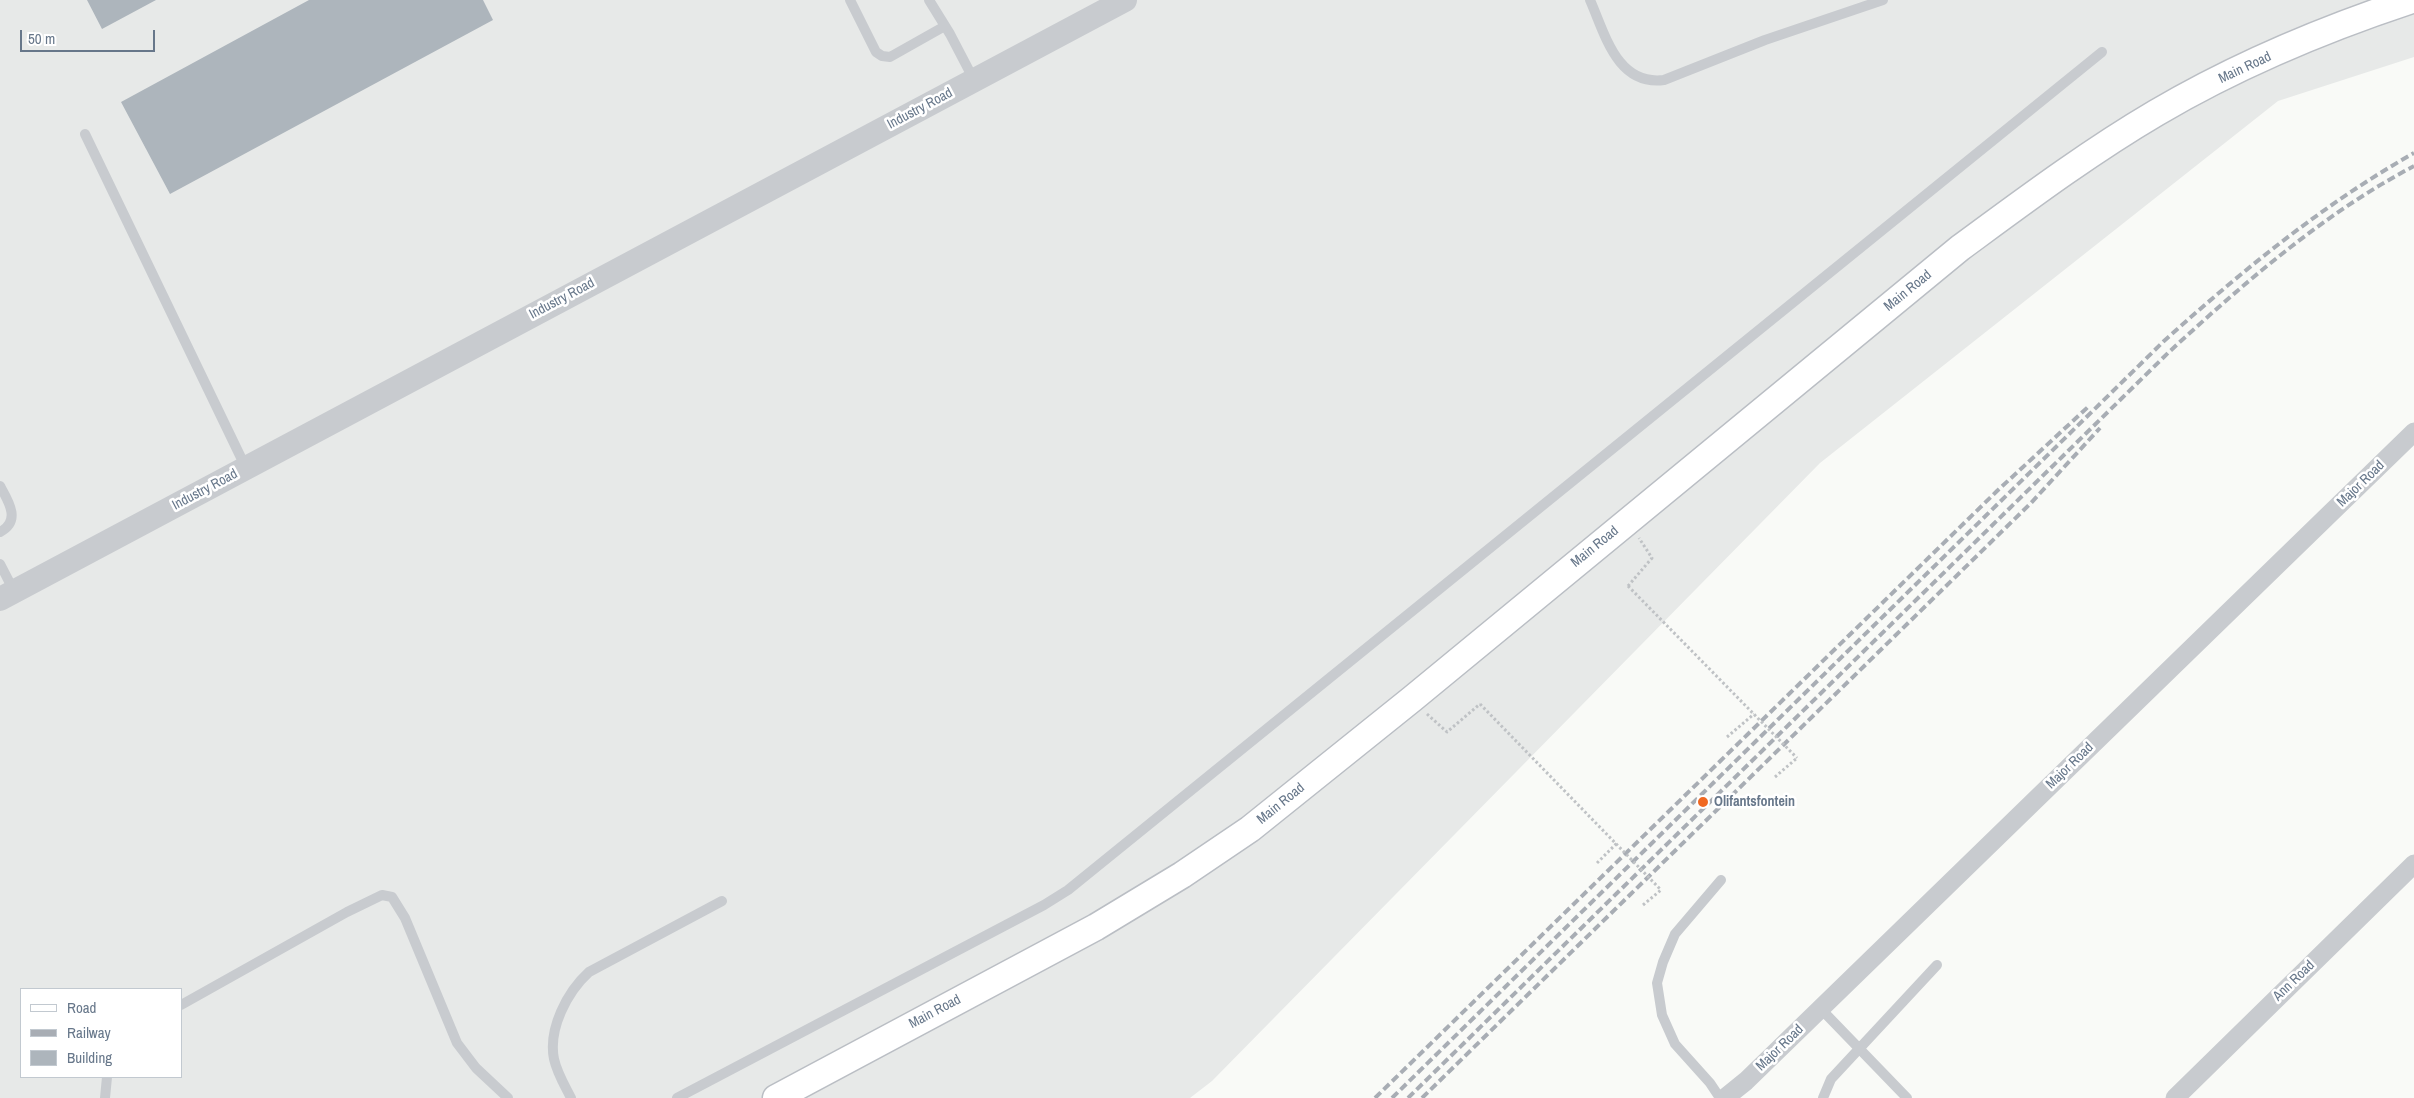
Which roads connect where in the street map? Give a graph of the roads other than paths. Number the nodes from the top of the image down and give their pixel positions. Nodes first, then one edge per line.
1 (850, 0) edge
2 (929, 0) edge
3 (1124, 0) edge
4 (1590, 0) edge
5 (1883, 0) edge
6 (2412, 0) edge
7 (945, 26) junction
8 (2102, 52) dead end
9 (974, 80) junction
10 (85, 134) dead end
11 (2414, 432) edge
12 (246, 468) junction
13 (0, 486) edge
14 (0, 532) edge
15 (0, 564) edge
16 (7, 595) edge
17 (2414, 864) edge
18 (1721, 880) dead end
19 (722, 901) dead end
20 (1937, 965) dead end
21 (182, 1004) edge
22 (1820, 1008) junction
23 (1859, 1048) junction
24 (107, 1078) edge
25 (105, 1098) edge
26 (508, 1098) edge
27 (571, 1098) edge
28 (677, 1098) edge
29 (776, 1098) edge
30 (1720, 1098) edge
31 (1725, 1098) edge
32 (1823, 1098) edge
33 (1908, 1098) edge
34 (2175, 1098) edge

1 - 7 lane
2 - 7 lane
3 - 9 street, Industry Road
4 - 5 lane
6 - 29 main road, Main Road
7 - 9 lane
8 - 28 lane
9 - 12 street, Industry Road
10 - 12 lane
11 - 22 street, Major Road
12 - 16 street, Industry Road
13 - 14 lane
15 - 16 lane
17 - 34 street, Ann Road
18 - 30 lane
19 - 27 lane
20 - 23 lane
21 - 26 lane
22 - 23 lane
22 - 31 street, Major Road
23 - 32 lane
23 - 33 lane
24 - 25 lane

